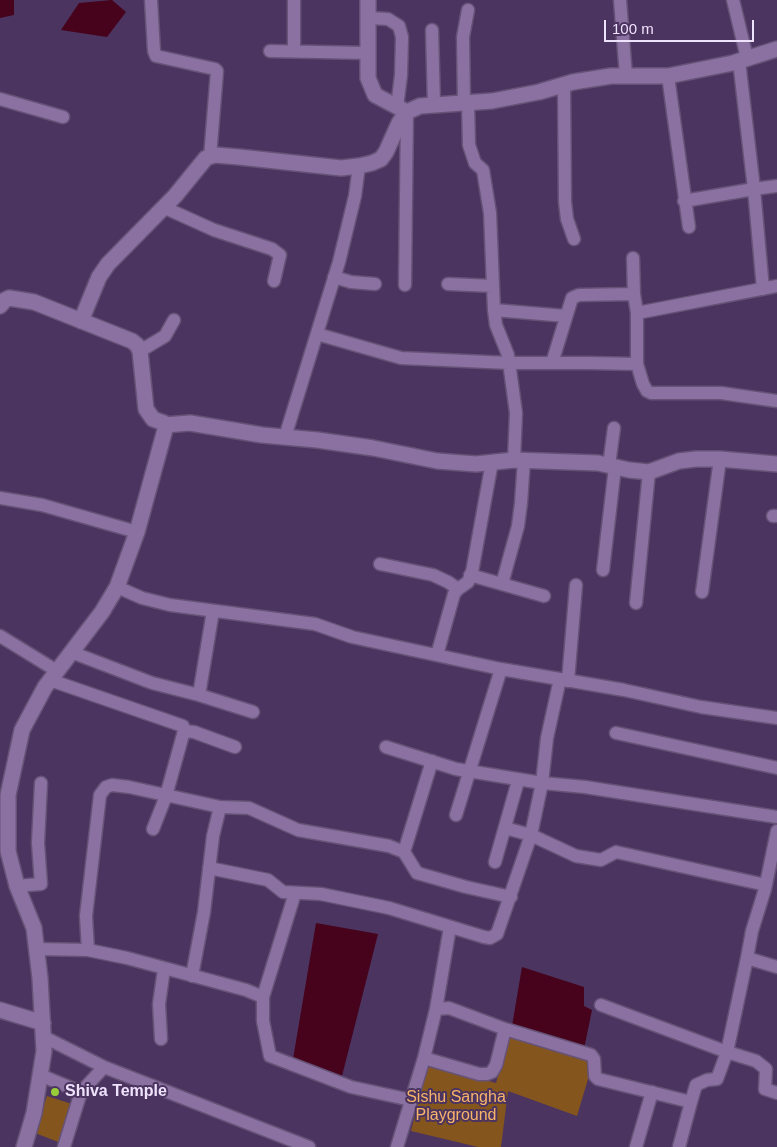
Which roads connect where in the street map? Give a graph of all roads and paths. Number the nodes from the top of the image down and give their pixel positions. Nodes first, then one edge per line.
1 (151, 0) edge
2 (294, 0) edge
3 (368, 0) edge
4 (620, 0) edge
5 (734, 0) edge
6 (468, 10) dead end
7 (369, 18) junction
8 (432, 30) dead end
9 (777, 49) edge
10 (270, 51) dead end
11 (294, 51) junction
12 (367, 53) junction
13 (743, 59) junction
14 (626, 76) junction
15 (668, 76) junction
16 (564, 84) junction
17 (0, 99) edge
18 (466, 103) junction
19 (434, 105) junction
20 (402, 110) junction
21 (63, 117) dead end
22 (210, 157) junction
23 (359, 166) junction
24 (777, 186) edge
25 (754, 189) junction
26 (684, 201) junction
27 (163, 207) junction
28 (689, 228) dead end
29 (574, 239) dead end
30 (633, 258) dead end
31 (334, 277) junction
32 (274, 281) dead end
33 (376, 284) dead end
34 (448, 284) dead end
35 (406, 285) dead end
36 (493, 286) junction
37 (777, 286) edge
38 (763, 289) junction
39 (634, 294) junction
40 (0, 306) edge
41 (494, 310) junction
42 (637, 313) junction
43 (566, 316) junction
44 (174, 320) dead end
45 (81, 321) junction
46 (317, 334) junction
47 (140, 351) junction
48 (509, 363) junction
49 (552, 363) junction
50 (637, 364) junction
51 (777, 401) edge
52 (165, 424) junction
53 (614, 428) dead end
54 (285, 437) junction
55 (720, 459) junction
56 (519, 460) junction
57 (492, 462) junction
58 (777, 464) edge
59 (612, 466) junction
60 (649, 472) junction
61 (0, 498) edge
62 (137, 532) junction
63 (380, 564) dead end
64 (603, 570) dead end
65 (470, 575) junction
66 (502, 584) junction
67 (576, 585) dead end
68 (117, 587) junction
69 (458, 589) junction
70 (702, 592) dead end
71 (544, 596) dead end
72 (636, 603) dead end
73 (213, 611) junction
74 (0, 636) edge
75 (71, 652) junction
76 (437, 656) junction
77 (501, 669) junction
78 (53, 675) junction
79 (564, 680) junction
80 (199, 695) junction
81 (253, 712) dead end
82 (777, 718) edge
83 (184, 730) junction
84 (616, 733) dead end
85 (235, 747) dead end
86 (386, 747) dead end
87 (432, 762) junction
88 (777, 768) edge
89 (469, 772) junction
90 (518, 781) junction
91 (542, 783) junction
92 (41, 784) dead end
93 (166, 796) junction
94 (220, 807) junction
95 (456, 815) dead end
96 (777, 817) edge
97 (505, 828) junction
98 (154, 829) dead end
99 (777, 831) edge
100 (531, 835) junction
101 (404, 852) junction
102 (495, 862) dead end
103 (209, 868) junction
104 (17, 886) junction
105 (769, 889) edge
106 (295, 893) junction
107 (511, 896) junction
108 (450, 927) junction
109 (37, 949) junction
110 (88, 950) junction
111 (747, 958) junction
112 (777, 967) edge
113 (164, 969) junction
114 (192, 976) junction
115 (263, 997) junction
116 (601, 1005) dead end
117 (436, 1009) junction
118 (0, 1010) edge
119 (43, 1030) junction
120 (505, 1030) junction
121 (161, 1039) dead end
122 (727, 1052) junction
123 (424, 1058) junction
124 (104, 1067) junction
125 (40, 1075) junction
126 (81, 1092) junction
127 (652, 1092) junction
128 (777, 1093) edge
129 (411, 1100) junction
130 (691, 1102) junction
131 (24, 1147) edge
132 (64, 1147) edge
133 (309, 1147) edge
134 (396, 1147) edge
135 (636, 1147) edge
136 (679, 1147) edge

1 - 22 street
2 - 11 street
3 - 7 street
4 - 14 street
5 - 13 street
6 - 18 street
7 - 12 street
7 - 20 street
8 - 19 street
9 - 13 street
10 - 11 street
11 - 12 street
12 - 20 street
13 - 15 street
13 - 25 street
14 - 15 street
14 - 16 street
15 - 26 street
16 - 18 street
16 - 29 street
17 - 21 street
18 - 19 street
18 - 36 street
19 - 20 street
20 - 23 street
20 - 35 street
22 - 23 street
22 - 27 street
23 - 31 street
24 - 25 street
25 - 26 street
25 - 38 street
26 - 28 street
27 - 32 street
27 - 45 street
30 - 39 street
31 - 33 street
31 - 46 street
34 - 36 street
36 - 41 street
37 - 38 street
38 - 42 street
39 - 42 street
39 - 43 street
40 - 45 street
41 - 43 street
41 - 48 street
42 - 50 street
43 - 49 street
44 - 47 street
45 - 47 street
46 - 48 street
46 - 54 street
47 - 52 street
48 - 49 street
48 - 56 street
49 - 50 street
50 - 51 street
52 - 54 street
52 - 62 street
53 - 59 street
54 - 57 street
55 - 58 street
55 - 60 street
55 - 70 street
56 - 57 street
56 - 59 street
56 - 66 street
57 - 65 street
59 - 60 street
59 - 64 street
60 - 72 street
61 - 62 street
62 - 68 street
63 - 69 street
65 - 66 street
65 - 69 street
66 - 71 street
67 - 79 street
68 - 73 street
68 - 75 street
69 - 76 street
73 - 76 street
73 - 80 street
74 - 78 street
75 - 78 street
75 - 80 street
76 - 77 street
77 - 79 street
77 - 89 street
78 - 83 street
78 - 104 street
79 - 82 street
79 - 91 street
80 - 81 street
83 - 85 street
83 - 93 street
84 - 88 street
86 - 87 street
87 - 89 street
87 - 101 street
89 - 90 street
89 - 95 street
90 - 91 street
90 - 97 street
91 - 96 street
91 - 100 street
92 - 104 street
93 - 94 street
93 - 98 street
93 - 110 street
94 - 101 street
94 - 103 street
97 - 100 street
97 - 102 street
99 - 105 street
100 - 105 street
100 - 107 street
101 - 107 street
103 - 106 street
103 - 114 street
104 - 109 street
105 - 111 street
106 - 108 street
106 - 115 street
107 - 108 street
108 - 117 street
109 - 110 street
109 - 119 street
110 - 113 street
111 - 112 street
111 - 122 street
113 - 114 street
113 - 121 street
114 - 115 street
115 - 129 street
116 - 122 street
117 - 120 street
117 - 123 street
118 - 119 street
119 - 124 street
119 - 125 street
120 - 123 street
120 - 127 street
122 - 128 street
122 - 130 street
123 - 129 street
124 - 126 street
124 - 133 street
125 - 126 street
125 - 131 street
126 - 132 street
127 - 130 street
127 - 135 street
129 - 134 street
130 - 136 street

